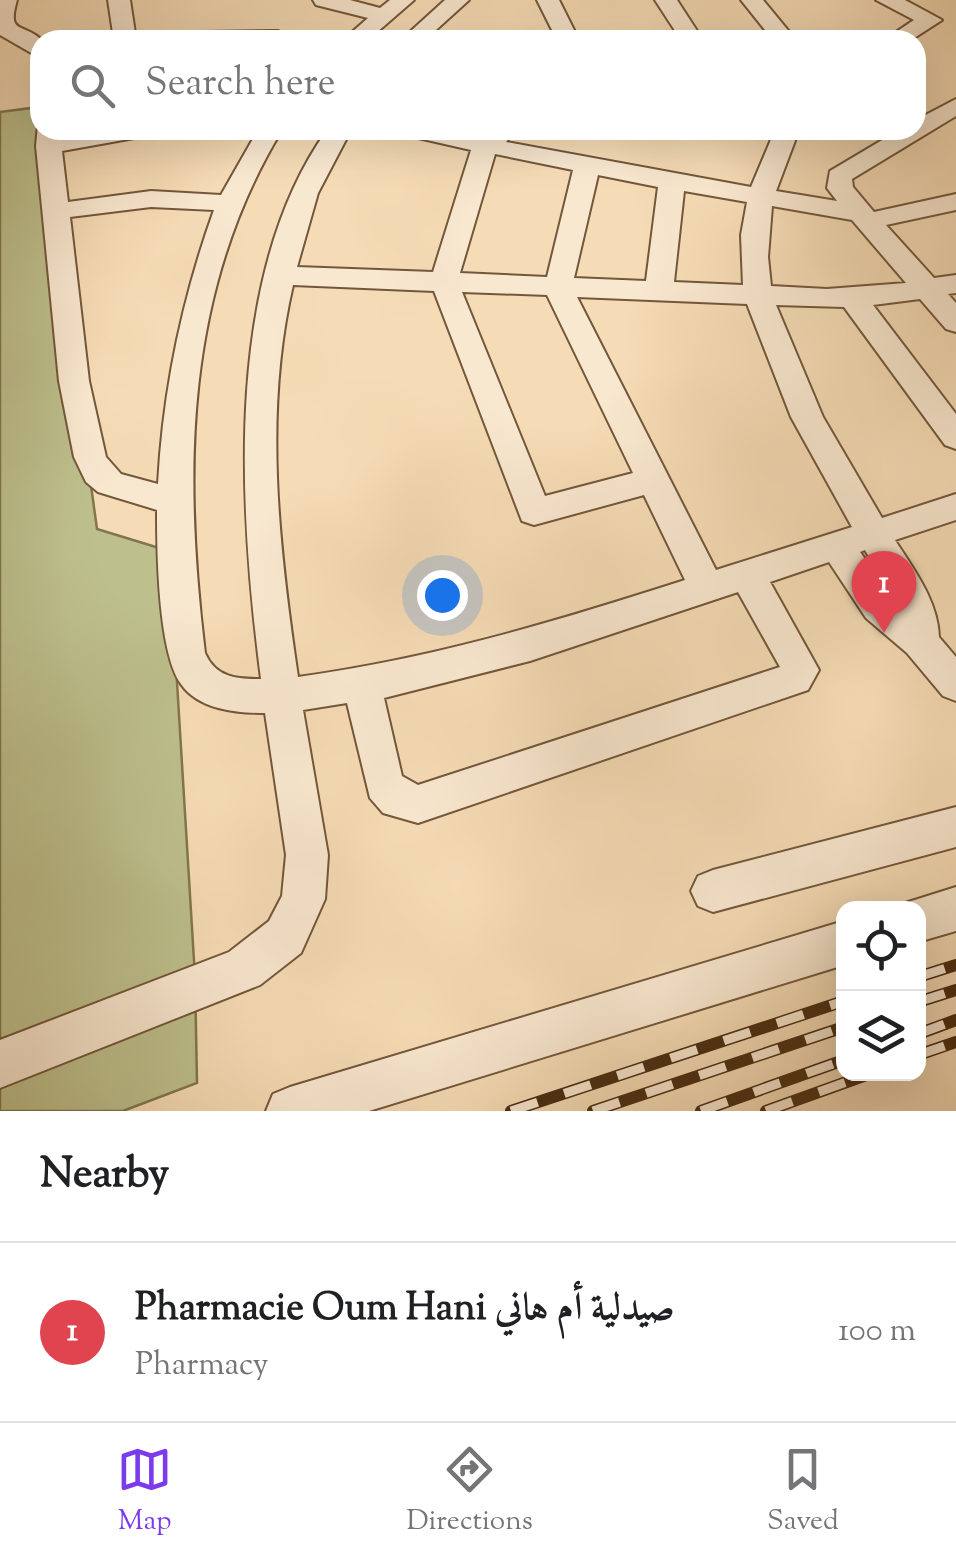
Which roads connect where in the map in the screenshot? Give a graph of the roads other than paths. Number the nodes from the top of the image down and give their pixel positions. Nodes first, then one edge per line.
1 (6, 0) edge
2 (119, 0) edge
3 (324, 0) edge
4 (403, 0) edge
5 (458, 0) edge
6 (548, 0) edge
7 (666, 0) edge
8 (752, 0) edge
9 (887, 0) edge
10 (940, 0) edge
11 (384, 15) junction
12 (956, 23) edge
13 (124, 30) edge
14 (366, 30) edge
15 (424, 30) edge
16 (563, 30) edge
17 (686, 30) edge
18 (777, 30) edge
19 (912, 30) edge
20 (30, 40) edge
21 (956, 106) edge
22 (926, 124) edge
23 (47, 140) edge
24 (265, 140) edge
25 (334, 140) edge
26 (494, 140) edge
27 (502, 140) edge
28 (784, 140) edge
29 (899, 140) edge
30 (587, 166) junction
31 (672, 181) junction
32 (759, 198) junction
33 (956, 202) edge
34 (231, 203) junction
35 (58, 211) junction
36 (865, 217) junction
37 (278, 276) junction
38 (444, 281) junction
39 (942, 287) edge
40 (558, 288) junction
41 (659, 292) junction
42 (852, 296) junction
43 (759, 297) junction
44 (956, 322) edge
45 (956, 437) edge
46 (653, 480) junction
47 (174, 502) junction
48 (956, 508) edge
49 (876, 534) junction
50 (837, 546) junction
51 (748, 575) junction
52 (707, 588) junction
53 (920, 642) junction
54 (362, 684) junction
55 (956, 684) edge
56 (282, 696) junction
57 (956, 827) edge
58 (712, 891) dead end
59 (956, 909) edge
60 (926, 918) edge
61 (836, 945) edge
62 (0, 1064) edge
63 (290, 1111) edge

1 - 20 street
2 - 13 street
3 - 11 street
4 - 11 street
5 - 15 street
6 - 16 street
7 - 17 street
8 - 18 street
9 - 19 street
10 - 12 street
11 - 14 street
21 - 22 street
23 - 35 street
24 - 34 street
25 - 37 street
26 - 38 street
27 - 30 street
28 - 32 street
29 - 36 street
30 - 31 street
30 - 40 street
31 - 32 street
31 - 41 street
32 - 36 street
32 - 43 street
33 - 36 street
34 - 35 street
34 - 47 street
35 - 47 street
36 - 39 street
37 - 38 street
37 - 56 street
38 - 40 street
38 - 46 street
39 - 42 street
39 - 44 street
40 - 41 street
40 - 46 street
41 - 43 street
42 - 43 street
42 - 45 street
43 - 49 street
46 - 52 street
47 - 56 street
48 - 49 street
49 - 50 street
49 - 53 street
50 - 51 street
50 - 53 street
51 - 52 street
51 - 54 street
52 - 54 street
53 - 55 street
54 - 56 street
56 - 62 street
57 - 58 street
59 - 60 street
61 - 63 street

